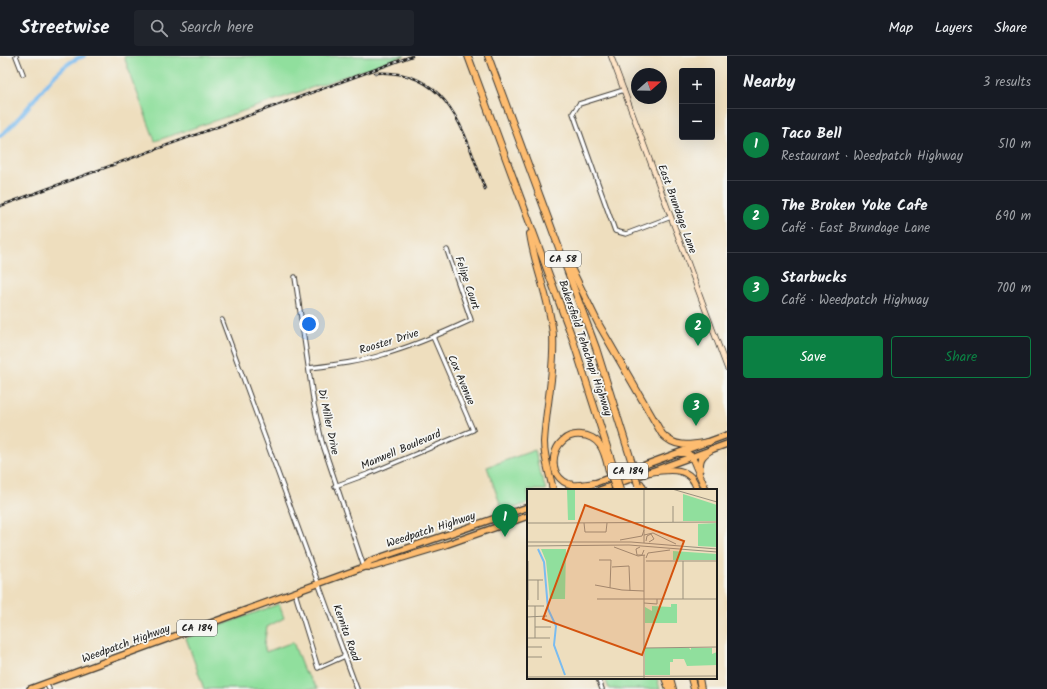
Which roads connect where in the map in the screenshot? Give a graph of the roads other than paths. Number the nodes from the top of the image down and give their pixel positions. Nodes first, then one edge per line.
1 (16, 56) edge
2 (468, 56) edge
3 (488, 56) edge
4 (611, 56) edge
5 (23, 74) dead end
6 (624, 90) junction
7 (533, 178) junction
8 (671, 217) junction
9 (529, 222) junction
10 (447, 250) dead end
11 (295, 277) dead end
12 (222, 320) dead end
13 (471, 320) joint
14 (433, 337) junction
15 (309, 368) junction
16 (727, 368) edge
17 (473, 430) joint
18 (727, 435) edge
19 (709, 442) junction
20 (727, 444) edge
21 (712, 449) junction
22 (680, 452) junction
23 (692, 457) junction
24 (612, 470) junction
25 (650, 472) junction
26 (701, 474) junction
27 (551, 479) junction
28 (595, 483) junction
29 (335, 486) junction
30 (641, 487) edge
31 (553, 489) edge
32 (556, 489) edge
33 (579, 489) edge
34 (603, 489) edge
35 (616, 489) edge
36 (620, 489) edge
37 (697, 489) edge
38 (706, 489) edge
39 (527, 507) edge
40 (527, 516) edge
41 (364, 567) junction
42 (318, 583) junction
43 (294, 593) junction
44 (345, 656) junction
45 (598, 679) edge
46 (665, 679) edge
47 (670, 679) edge
48 (691, 679) edge
49 (699, 679) edge
50 (47, 686) edge
51 (30, 689) edge
52 (357, 689) edge
53 (602, 689) edge
54 (669, 689) edge
55 (673, 689) edge
56 (694, 689) edge
57 (701, 689) edge

1 - 5 street
2 - 9 highway, Bakersfield Tehachapi Highway / CA 58
3 - 7 highway, Bakersfield Tehachapi Highway / CA 58
4 - 6 main road, East Brundage Lane
6 - 8 main road, East Brundage Lane
6 - 8 street
7 - 19 highway
7 - 30 highway, Bakersfield Tehachapi Highway / CA 58, bridge
8 - 16 main road, East Brundage Lane
9 - 24 highway, Bakersfield Tehachapi Highway / CA 58
9 - 27 highway
10 - 13 street, Felipe Court
11 - 15 street, Di Miller Drive
12 - 42 street, Kernita Road
13 - 14 street, Rooster Drive
14 - 15 street, Rooster Drive
14 - 17 street, Cox Avenue
15 - 29 street, Di Miller Drive
17 - 29 street, Manwell Boulevard
18 - 19 main road, CA 184
19 - 22 main road, CA 184
20 - 21 main road, CA 184
21 - 23 main road, CA 184
21 - 26 highway
22 - 23 highway
22 - 28 main road, CA 184
23 - 25 main road, CA 184
23 - 26 highway
24 - 28 highway
24 - 35 highway, bridge
24 - 36 highway, Bakersfield Tehachapi Highway / CA 58, bridge
25 - 34 main road, CA 184
25 - 37 highway
26 - 38 highway
27 - 31 highway
27 - 32 highway
28 - 33 main road, CA 184
29 - 41 street, Di Miller Drive
39 - 41 main road, Weedpatch Highway / CA 184
40 - 41 main road, Weedpatch Highway / CA 184
41 - 42 main road, Weedpatch Highway / CA 184
42 - 43 main road, Weedpatch Highway / CA 184
42 - 44 street, Kernita Road
43 - 44 street
43 - 50 main road, Weedpatch Highway / CA 184
44 - 52 street, Kernita Road
45 - 53 street
46 - 54 highway
47 - 55 highway
48 - 56 highway
49 - 57 highway
50 - 51 main road, Weedpatch Highway / CA 184

